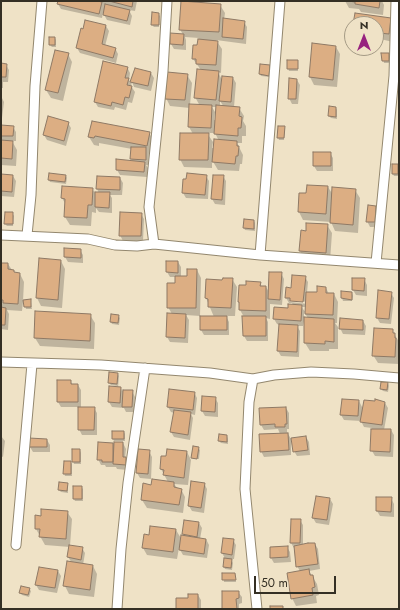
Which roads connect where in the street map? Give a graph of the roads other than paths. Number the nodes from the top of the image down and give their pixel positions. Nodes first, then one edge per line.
1 (42, 1) edge
2 (167, 1) edge
3 (280, 1) edge
4 (396, 1) edge
5 (1, 235) edge
6 (27, 235) junction
7 (154, 244) junction
8 (260, 255) junction
9 (376, 262) junction
10 (399, 265) edge
11 (1, 362) edge
12 (32, 364) junction
13 (145, 368) junction
14 (399, 378) edge
15 (253, 379) junction
16 (16, 544) dead end
17 (117, 609) edge
18 (257, 609) edge

1 - 6 street
2 - 7 street
3 - 8 street
4 - 9 street
5 - 6 street
6 - 7 street
7 - 8 street
8 - 9 street
9 - 10 street
11 - 12 street
12 - 13 street
12 - 16 street
13 - 15 street
13 - 17 street
14 - 15 street
15 - 18 street

